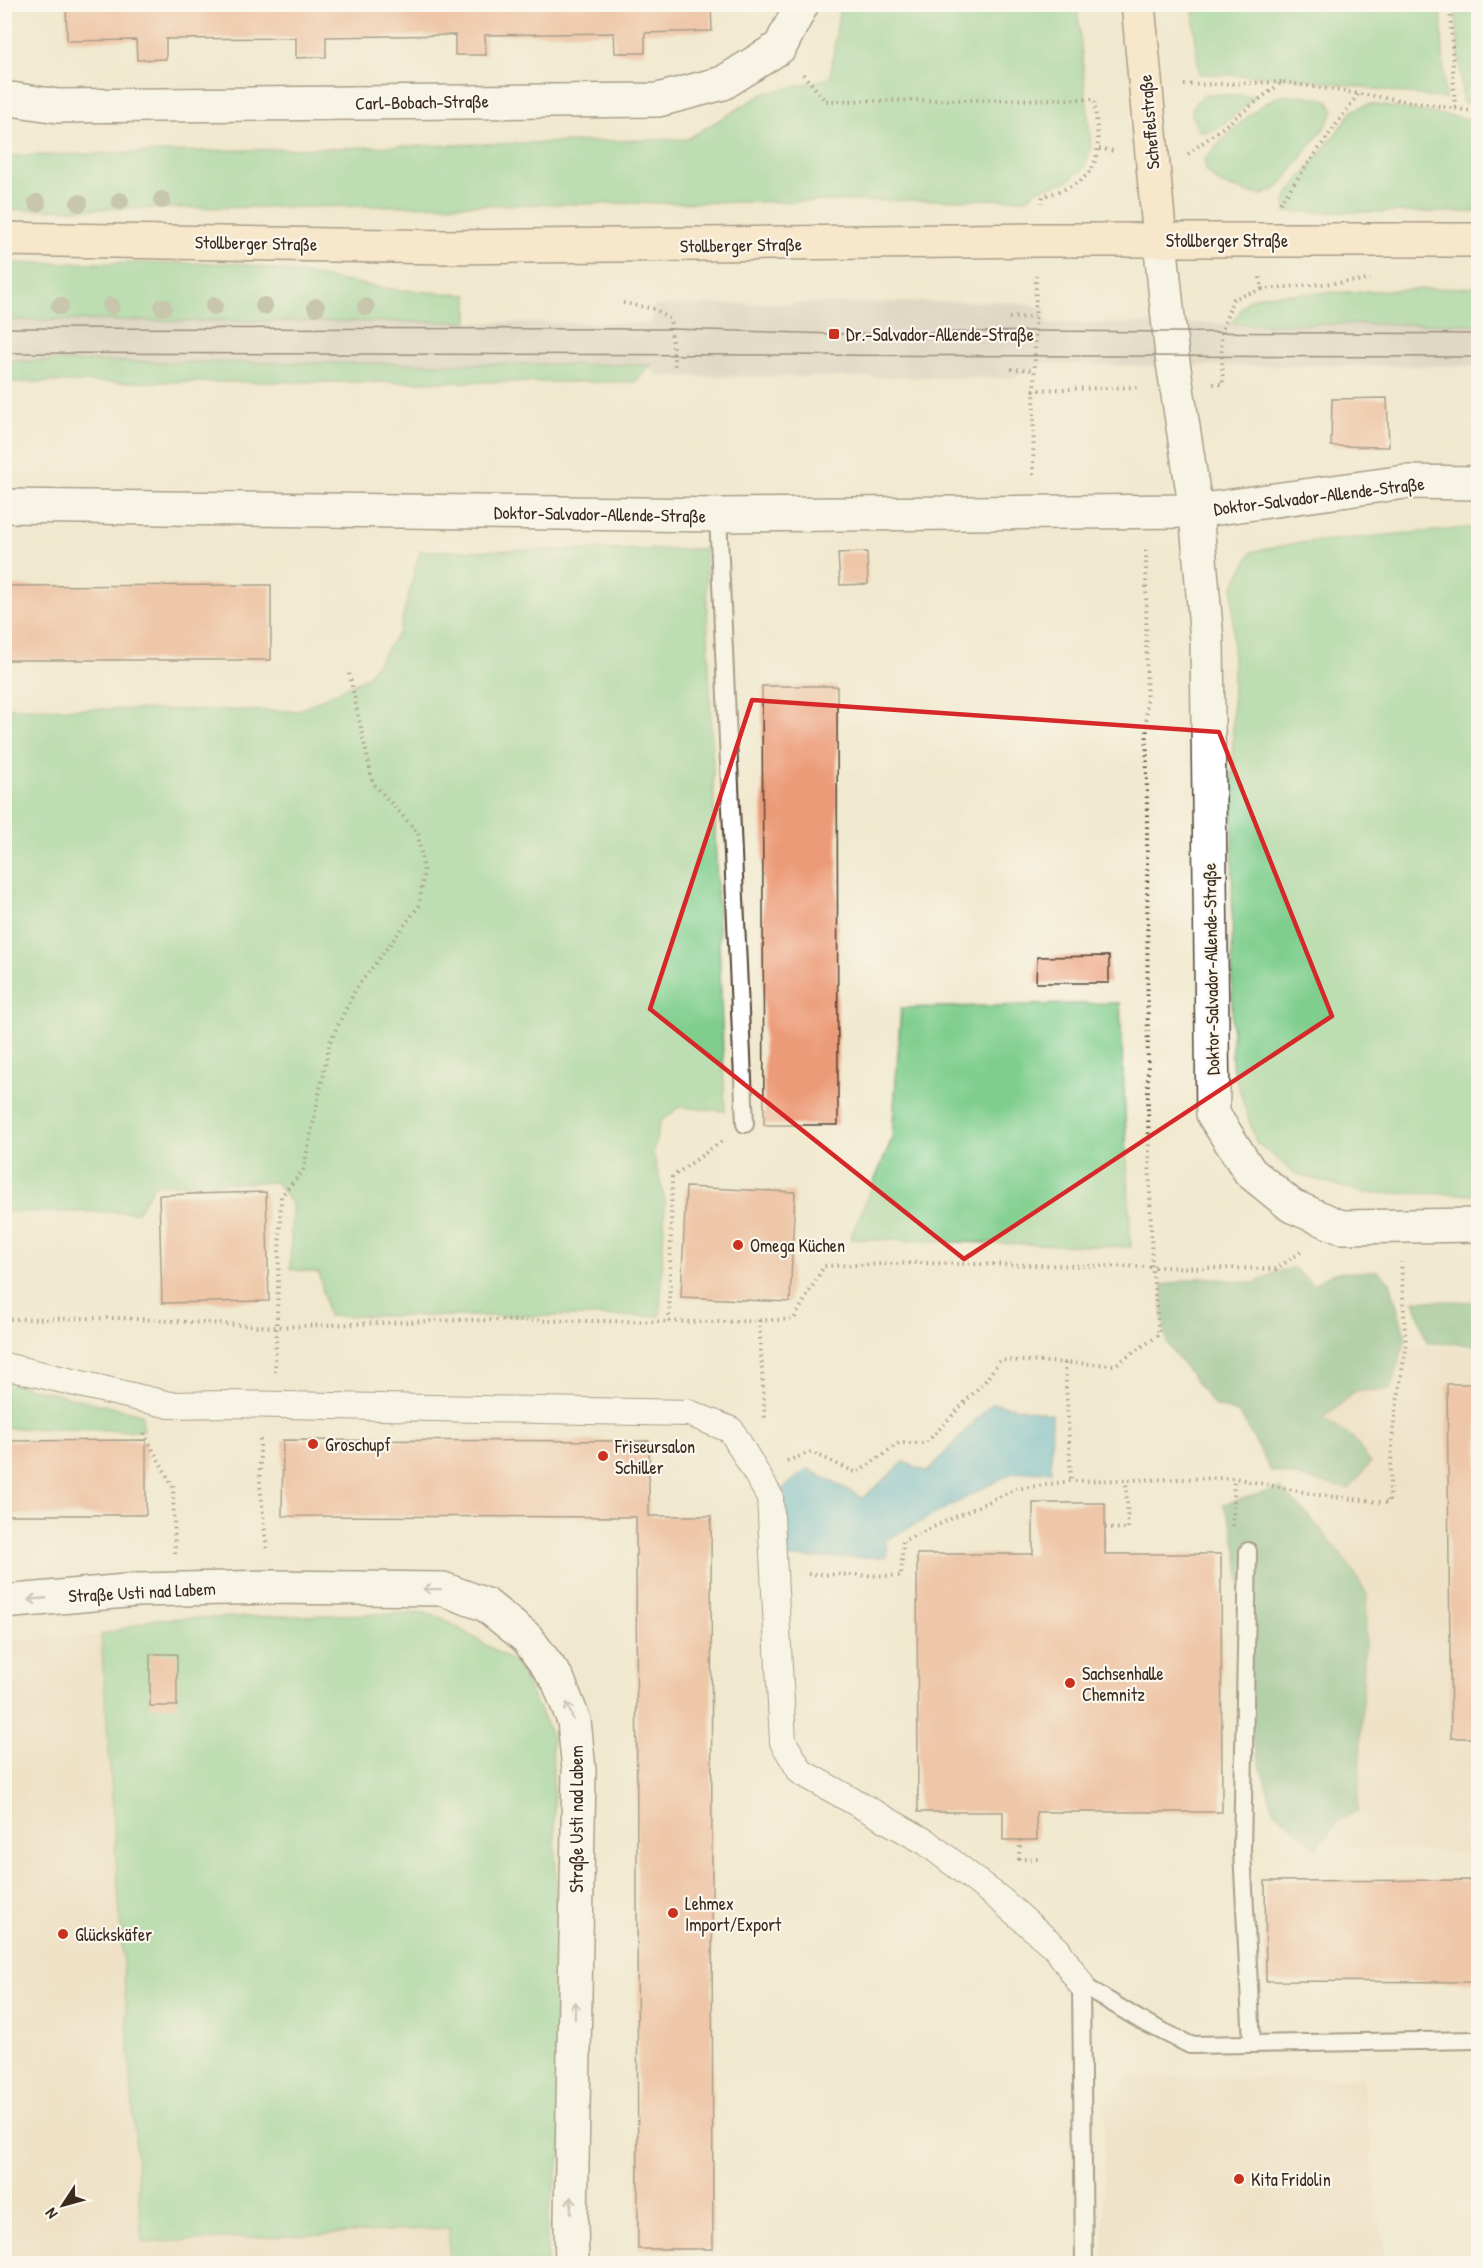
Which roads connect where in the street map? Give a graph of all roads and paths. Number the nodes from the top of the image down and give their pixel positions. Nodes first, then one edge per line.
1 (802, 4) edge
2 (1138, 4) edge
3 (1450, 4) edge
4 (780, 47) junction
5 (1282, 82) junction
6 (1145, 86) junction
7 (1358, 94) junction
8 (4, 98) edge
9 (1455, 110) junction
10 (1479, 112) edge
11 (1152, 156) junction
12 (4, 239) edge
13 (1038, 240) junction
14 (1160, 240) junction
15 (1254, 240) junction
16 (1479, 240) edge
17 (1375, 280) dead end
18 (1262, 289) dead end
19 (623, 303) dead end
20 (1035, 317) junction
21 (1009, 318) dead end
22 (675, 368) dead end
23 (1011, 369) dead end
24 (1034, 370) junction
25 (1479, 483) edge
26 (4, 506) edge
27 (1145, 511) junction
28 (1196, 511) junction
29 (1032, 512) junction
30 (717, 515) junction
31 (349, 673) dead end
32 (745, 1124) joint
33 (1479, 1225) edge
34 (1398, 1226) junction
35 (1341, 1227) junction
36 (1152, 1266) junction
37 (4, 1318) edge
38 (759, 1320) junction
39 (669, 1322) junction
40 (275, 1327) junction
41 (761, 1360) dead end
42 (1065, 1363) junction
43 (4, 1366) edge
44 (170, 1405) junction
45 (267, 1405) junction
46 (778, 1464) dead end
47 (1234, 1478) junction
48 (1071, 1480) junction
49 (1126, 1480) junction
50 (1105, 1528) dead end
51 (1248, 1551) joint
52 (774, 1574) junction
53 (270, 1587) junction
54 (176, 1589) junction
55 (4, 1602) edge
56 (1020, 1840) dead end
57 (1042, 1859) dead end
58 (1082, 1984) junction
59 (1479, 2040) edge
60 (1252, 2043) junction
61 (572, 2264) edge
62 (1084, 2264) edge

1 - 4 street
2 - 6 main road, Scheffelstraße
3 - 9 path
4 - 8 street, Carl-Bobach-Straße
4 - 13 path
5 - 6 path
5 - 7 path
5 - 11 path
6 - 11 main road, Scheffelstraße
7 - 9 path
7 - 15 path
9 - 10 path
11 - 14 main road, Scheffelstraße
12 - 13 main road, Stollberger Straße
13 - 14 main road, Stollberger Straße
13 - 20 path
14 - 15 main road, Stollberger Straße
14 - 28 street, Doktor-Salvador-Allende-Straße
15 - 16 main road, Stollberger Straße
17 - 18 path
19 - 22 path
20 - 21 path
20 - 24 path
23 - 24 path
24 - 29 path
25 - 28 street, Doktor-Salvador-Allende-Straße
26 - 30 street, Doktor-Salvador-Allende-Straße
27 - 28 street, Doktor-Salvador-Allende-Straße
27 - 29 street, Doktor-Salvador-Allende-Straße
27 - 36 path
28 - 35 street, Doktor-Salvador-Allende-Straße
29 - 30 street, Doktor-Salvador-Allende-Straße
30 - 32 lane
31 - 40 path
32 - 39 path
33 - 34 street, Doktor-Salvador-Allende-Straße
34 - 35 street, Doktor-Salvador-Allende-Straße
34 - 47 path
35 - 36 path
36 - 38 path
36 - 42 path
37 - 40 path
38 - 39 path
38 - 41 path
39 - 40 path
40 - 45 path
42 - 46 path
42 - 48 path
43 - 44 street
44 - 45 street
44 - 54 path
45 - 52 street
45 - 53 path
47 - 49 path
47 - 51 path
48 - 49 path
48 - 52 path
49 - 50 path
51 - 60 lane
52 - 58 street
53 - 54 street, Straße Usti nad Labem
61 -> 53 street, Straße Usti nad Labem
54 -> 55 street, Straße Usti nad Labem
56 - 57 path
58 - 60 lane
58 - 62 lane
59 - 60 lane

